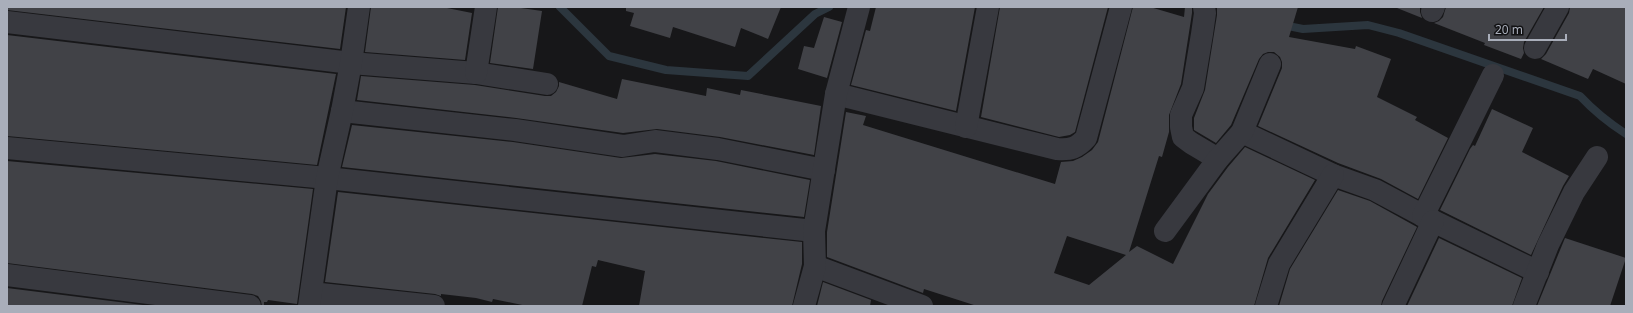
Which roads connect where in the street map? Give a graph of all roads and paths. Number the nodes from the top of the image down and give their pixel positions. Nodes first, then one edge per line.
1 (359, 7) edge
2 (486, 7) edge
3 (859, 7) edge
4 (988, 7) edge
5 (1121, 7) edge
6 (1558, 7) edge
7 (1205, 10) edge
8 (7, 22) edge
9 (1535, 48) dead end
10 (351, 63) junction
11 (1270, 64) dead end
12 (476, 73) junction
13 (1493, 76) dead end
14 (547, 84) dead end
15 (836, 94) junction
16 (342, 111) junction
17 (966, 127) junction
18 (1242, 132) junction
19 (7, 148) edge
20 (1596, 157) dead end
21 (1218, 159) junction
22 (824, 170) junction
23 (1333, 175) junction
24 (327, 178) junction
25 (1428, 218) junction
26 (814, 231) junction
27 (1165, 231) dead end
28 (815, 266) junction
29 (1538, 272) junction
30 (7, 275) edge
31 (310, 300) edge
32 (250, 306) edge
33 (434, 306) edge
34 (804, 306) edge
35 (922, 306) edge
36 (1266, 306) edge
37 (1393, 306) edge
38 (1524, 306) edge

1 - 10 street
2 - 12 street
3 - 15 street
4 - 17 street
5 - 17 street
6 - 9 street
7 - 21 street
8 - 10 street
10 - 12 street
10 - 16 street
11 - 18 street
12 - 14 street
13 - 25 street
15 - 17 street
15 - 22 street
16 - 22 street
16 - 24 street
18 - 21 street
18 - 23 street
19 - 24 street
20 - 29 street
21 - 27 street
22 - 26 street
23 - 25 street
23 - 36 street
24 - 26 street
24 - 31 street
25 - 29 street
25 - 37 street
26 - 28 street
28 - 34 street
28 - 35 street
29 - 38 street
30 - 32 street
31 - 33 street

